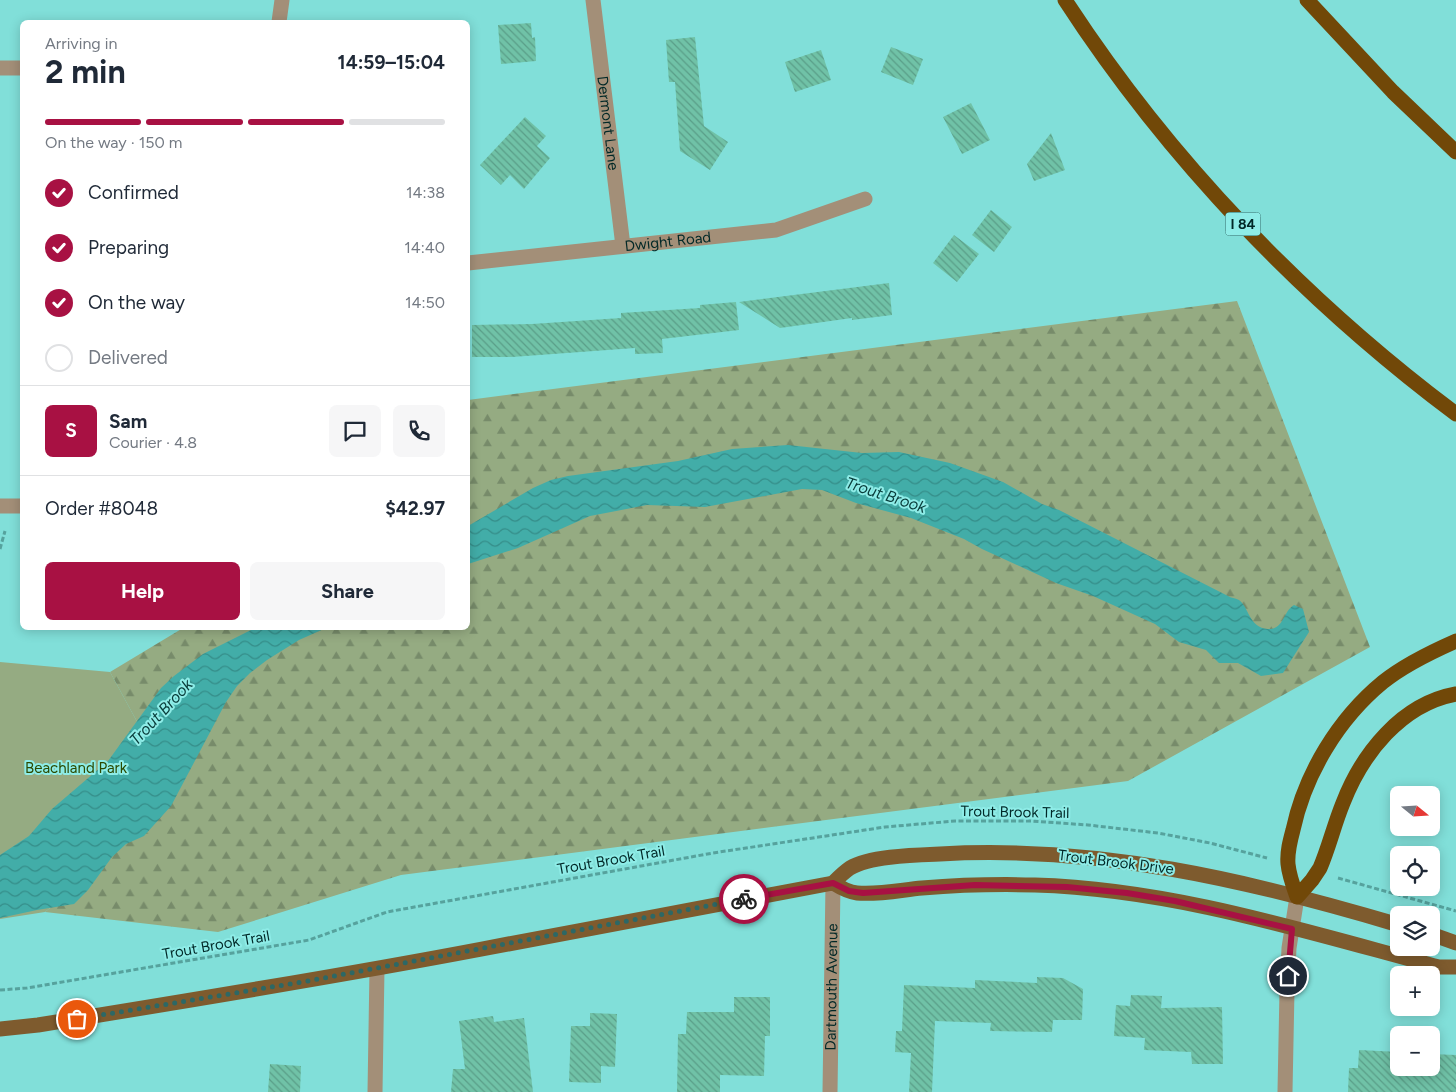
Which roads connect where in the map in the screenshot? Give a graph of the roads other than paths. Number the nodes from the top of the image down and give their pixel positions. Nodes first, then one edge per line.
1 (282, 0) edge
2 (593, 0) edge
3 (1065, 0) edge
4 (1307, 0) edge
5 (279, 20) edge
6 (0, 68) edge
7 (20, 68) edge
8 (1456, 152) edge
9 (865, 199) dead end
10 (623, 246) junction
11 (470, 262) edge
12 (1456, 414) edge
13 (0, 506) edge
14 (20, 506) edge
15 (1456, 641) edge
16 (1456, 694) edge
17 (833, 883) junction
18 (1298, 897) junction
19 (1390, 923) edge
20 (1292, 929) junction
21 (1440, 938) edge
22 (1456, 944) edge
23 (1456, 967) edge
24 (377, 969) junction
25 (0, 1029) edge
26 (375, 1092) edge
27 (830, 1092) edge
28 (1285, 1092) edge

1 - 5 street
2 - 10 street, Dermont Lane
3 - 12 highway, I 84
4 - 8 highway
6 - 7 street
9 - 10 street, Dwight Road
10 - 11 street, Dwight Road
13 - 14 street
15 - 18 highway
16 - 18 highway
17 - 18 main road, Trout Brook Drive
17 - 20 main road, Trout Brook Drive
17 - 24 main road, Trout Brook Drive
17 - 27 street, Dartmouth Avenue
18 - 19 main road, Trout Brook Drive
18 - 20 street
20 - 23 main road, Trout Brook Drive
20 - 28 street
21 - 22 main road
24 - 25 main road, Trout Brook Drive
24 - 26 street

